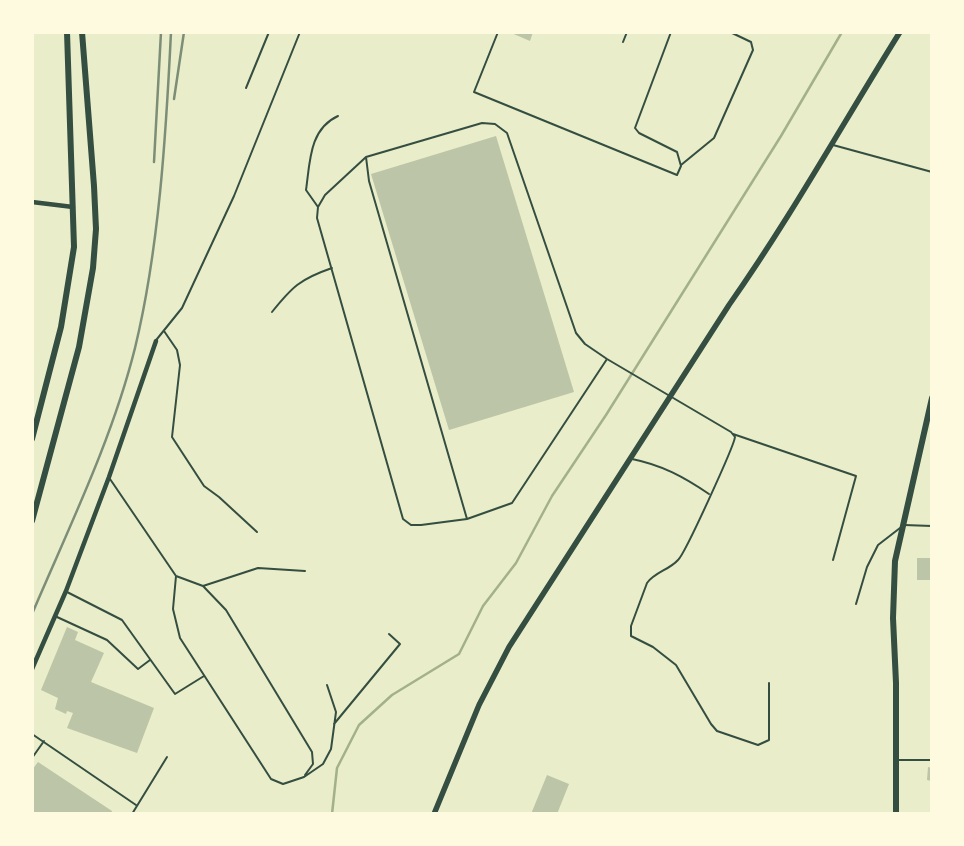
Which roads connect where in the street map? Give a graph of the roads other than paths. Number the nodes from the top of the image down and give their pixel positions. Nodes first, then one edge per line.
1 (67, 32) edge
2 (82, 32) edge
3 (269, 32) edge
4 (300, 32) edge
5 (498, 32) edge
6 (627, 32) edge
7 (671, 32) edge
8 (730, 32) edge
9 (900, 32) edge
10 (623, 42) dead end
11 (246, 88) dead end
12 (338, 116) dead end
13 (830, 144) junction
14 (366, 157) junction
15 (681, 166) junction
16 (932, 172) edge
17 (32, 202) edge
18 (74, 207) junction
19 (318, 207) junction
20 (332, 268) junction
21 (272, 312) dead end
22 (164, 331) junction
23 (156, 341) joint
24 (607, 359) junction
25 (670, 397) junction
26 (932, 398) edge
27 (733, 434) junction
28 (32, 439) edge
29 (630, 459) junction
30 (109, 477) junction
31 (709, 495) junction
32 (467, 518) junction
33 (32, 521) edge
34 (904, 524) junction
35 (932, 526) edge
36 (257, 532) dead end
37 (833, 560) dead end
38 (305, 571) dead end
39 (176, 576) junction
40 (203, 586) junction
41 (66, 591) junction
42 (856, 604) dead end
43 (55, 616) junction
44 (389, 634) dead end
45 (150, 660) junction
46 (32, 669) edge
47 (204, 676) junction
48 (769, 683) dead end
49 (326, 685) dead end
50 (334, 724) junction
51 (32, 734) edge
52 (44, 741) junction
53 (167, 757) dead end
54 (32, 758) edge
55 (896, 760) junction
56 (932, 760) edge
57 (304, 777) junction
58 (136, 805) junction
59 (132, 814) edge
60 (434, 814) edge
61 (896, 814) edge

1 - 18 main road
2 - 33 main road
3 - 11 lane
4 - 22 lane
5 - 15 lane
6 - 10 lane
7 - 15 lane
8 - 15 lane
9 - 13 street
12 - 19 lane
13 - 16 lane
13 - 25 street
14 - 19 lane
14 - 24 lane
14 - 32 lane
17 - 18 street
18 - 28 main road
19 - 20 lane
20 - 21 lane
20 - 32 lane
22 - 23 lane
22 - 36 lane
23 - 30 street
24 - 25 lane
24 - 32 lane
25 - 27 lane
25 - 29 street
26 - 34 main road
27 - 31 lane
27 - 37 lane
29 - 31 lane
29 - 60 street
30 - 39 lane
30 - 41 street
31 - 48 lane
34 - 35 lane
34 - 42 lane
34 - 55 main road
38 - 40 lane
39 - 40 lane
39 - 47 lane
40 - 57 lane
41 - 43 street
41 - 45 lane
43 - 45 lane
43 - 46 street
44 - 50 lane
45 - 47 lane
47 - 57 lane
49 - 50 lane
50 - 57 lane
51 - 52 lane
52 - 54 lane
52 - 58 lane
53 - 58 lane
55 - 56 lane
55 - 61 main road
58 - 59 lane

